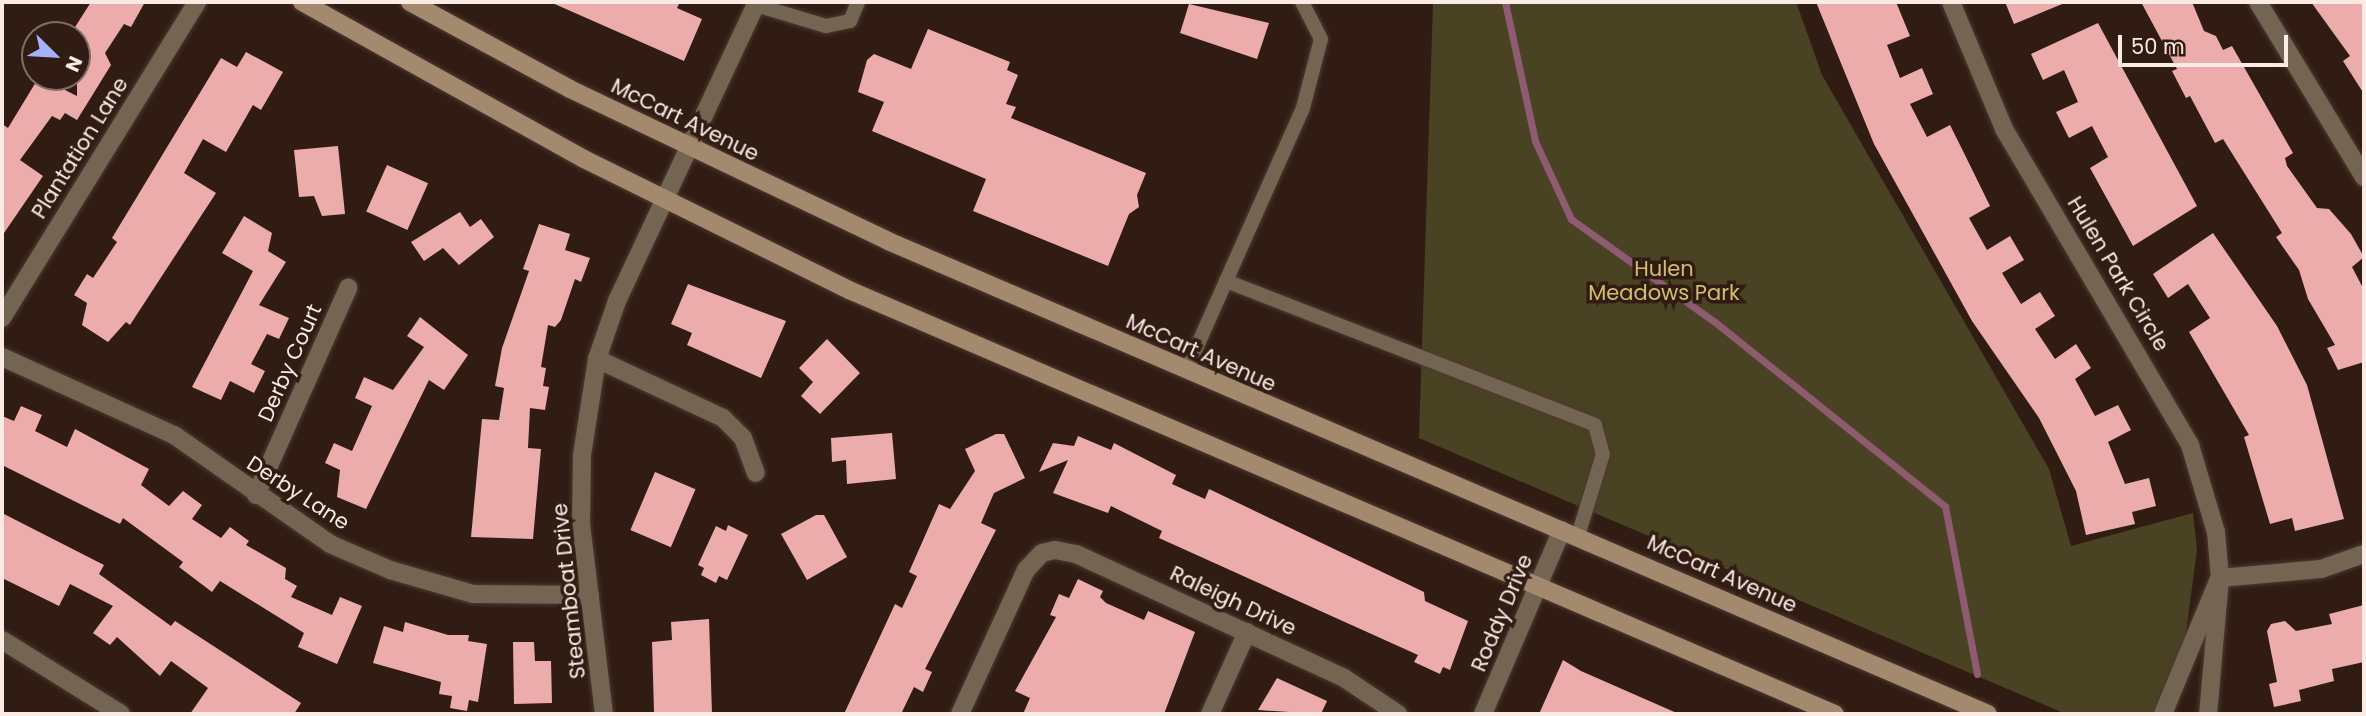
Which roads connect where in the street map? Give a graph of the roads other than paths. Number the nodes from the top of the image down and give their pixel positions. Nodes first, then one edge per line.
1 (197, 2) edge
2 (302, 2) edge
3 (410, 2) edge
4 (858, 2) edge
5 (1302, 2) edge
6 (1951, 2) edge
7 (2258, 2) edge
8 (757, 4) edge
9 (691, 149) junction
10 (2364, 177) edge
11 (667, 200) junction
12 (1226, 281) junction
13 (348, 288) dead end
14 (2, 317) edge
15 (2, 357) edge
16 (597, 359) junction
17 (1186, 371) junction
18 (756, 473) dead end
19 (256, 495) junction
20 (1570, 533) junction
21 (2364, 554) edge
22 (2220, 578) junction
23 (1538, 586) junction
24 (590, 595) junction
25 (1247, 632) junction
26 (2, 640) edge
27 (121, 714) edge
28 (604, 714) edge
29 (960, 714) edge
30 (1210, 714) edge
31 (1398, 714) edge
32 (1483, 714) edge
33 (1835, 714) edge
34 (1988, 714) edge
35 (2164, 714) edge
36 (2208, 714) edge

1 - 14 street, Plantation Lane
2 - 11 main road
3 - 9 main road, McCart Avenue
4 - 8 lane
5 - 12 lane
6 - 22 street, Hulen Park Circle
7 - 10 street
8 - 9 street, Steamboat Drive
9 - 11 street, Steamboat Drive
9 - 17 main road, McCart Avenue
11 - 16 street, Steamboat Drive
11 - 23 main road
12 - 17 lane
12 - 20 lane
13 - 19 street, Derby Court
15 - 19 street, Derby Lane
16 - 18 street
16 - 24 street, Steamboat Drive
17 - 20 main road, McCart Avenue
19 - 24 street, Derby Lane
20 - 23 street, Roddy Drive
20 - 34 main road, McCart Avenue
21 - 22 street
22 - 35 street, Hulen Park Circle
22 - 36 street, Hulen Park Circle
23 - 32 street, Roddy Drive
23 - 33 main road
24 - 28 street, Steamboat Drive
25 - 29 street, Raleigh Drive
25 - 30 street
25 - 31 street, Raleigh Drive
26 - 27 street

